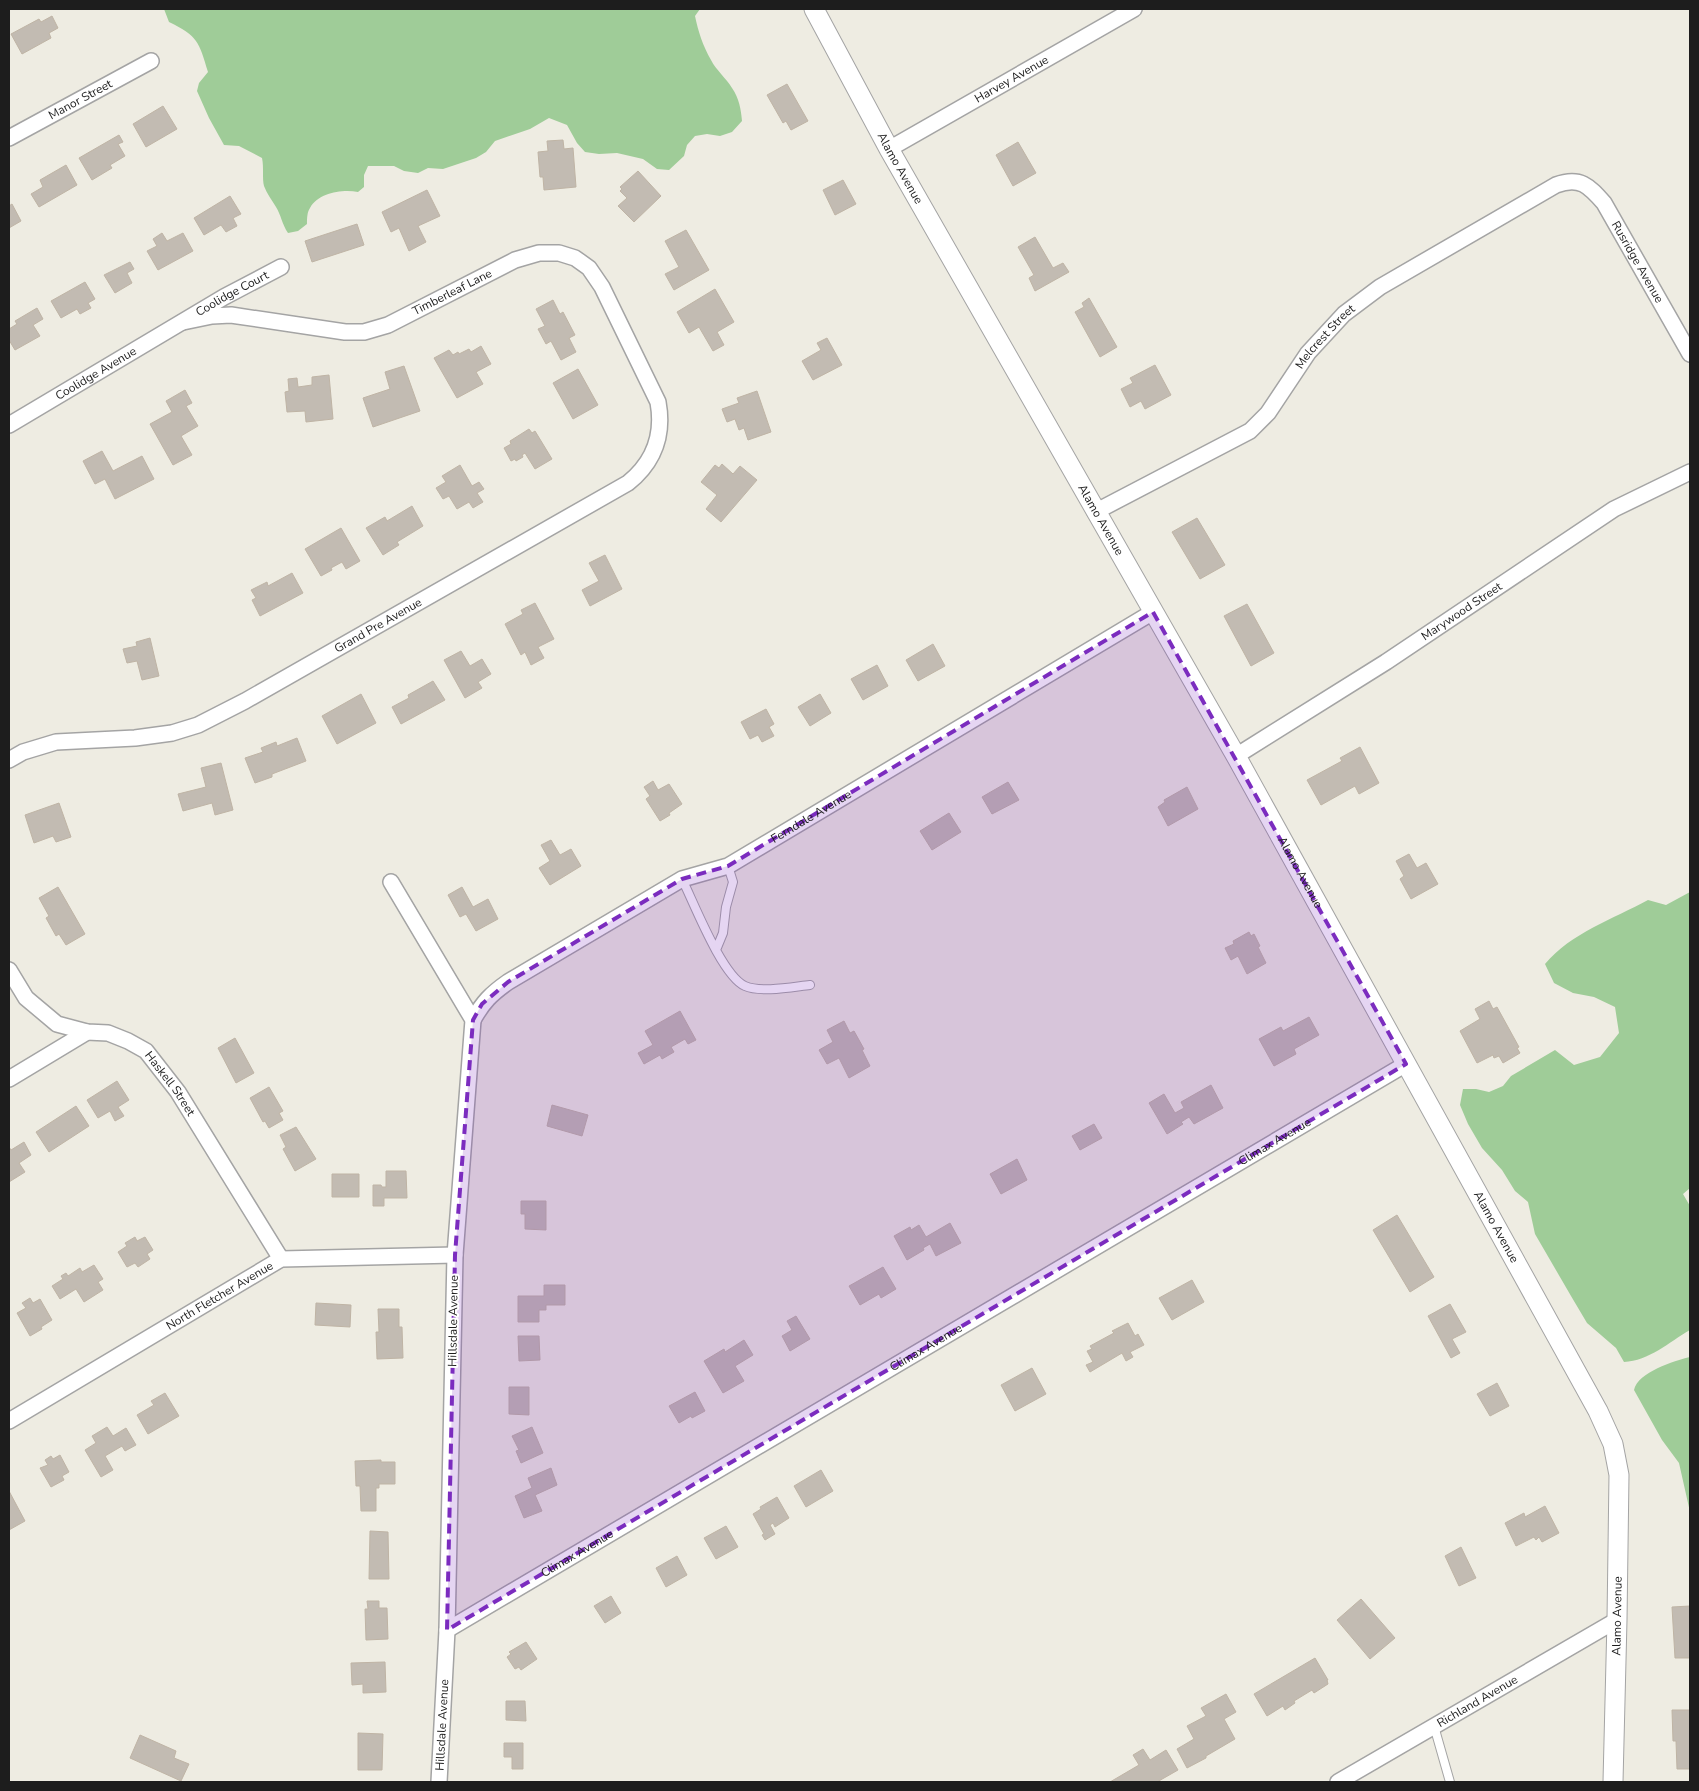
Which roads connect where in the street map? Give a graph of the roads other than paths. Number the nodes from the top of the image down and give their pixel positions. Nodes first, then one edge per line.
1 (814, 9) edge
2 (1134, 9) edge
3 (151, 61) dead end
4 (9, 138) edge
5 (889, 149) junction
6 (1574, 181) joint
7 (281, 267) dead end
8 (183, 322) junction
9 (1690, 354) edge
10 (649, 382) joint
11 (9, 425) edge
12 (1690, 472) edge
13 (1095, 512) junction
14 (1153, 612) junction
15 (1236, 756) junction
16 (9, 760) edge
17 (728, 866) junction
18 (682, 879) junction
19 (391, 882) dead end
20 (716, 950) junction
21 (9, 970) edge
22 (810, 985) dead end
23 (474, 1020) junction
24 (88, 1032) junction
25 (1406, 1064) junction
26 (9, 1079) edge
27 (455, 1255) junction
28 (281, 1259) junction
29 (9, 1421) edge
30 (1617, 1620) junction
31 (447, 1630) junction
32 (1434, 1726) junction
33 (439, 1782) edge
34 (1338, 1782) edge
35 (1450, 1782) edge
36 (1613, 1782) edge

1 - 5 street, Alamo Avenue
2 - 5 street, Harvey Avenue
3 - 4 street, Manor Street
5 - 13 street, Alamo Avenue
6 - 9 street, Rusridge Avenue
6 - 13 street, Melcrest Street
7 - 8 street, Coolidge Court
8 - 10 street, Timberleaf Lane
8 - 11 street, Coolidge Avenue
10 - 16 street, Grand Pre Avenue
12 - 15 street, Marywood Street
13 - 14 street, Alamo Avenue
14 - 15 street, Alamo Avenue
14 - 17 street, Ferndale Avenue
15 - 25 street, Alamo Avenue
17 - 18 street, Ferndale Avenue
17 - 20 lane
18 - 20 lane
18 - 23 street, Ferndale Avenue
19 - 23 street
20 - 22 lane
21 - 24 street, Haskell Street
23 - 27 street, Hillsdale Avenue
24 - 26 street
24 - 28 street, Haskell Street
25 - 30 street, Alamo Avenue
25 - 31 street, Climax Avenue
27 - 28 street, North Fletcher Avenue
27 - 31 street, Hillsdale Avenue
28 - 29 street, North Fletcher Avenue
30 - 32 street, Richland Avenue
30 - 36 street, Alamo Avenue
31 - 33 street, Hillsdale Avenue
32 - 34 street, Richland Avenue
32 - 35 lane

